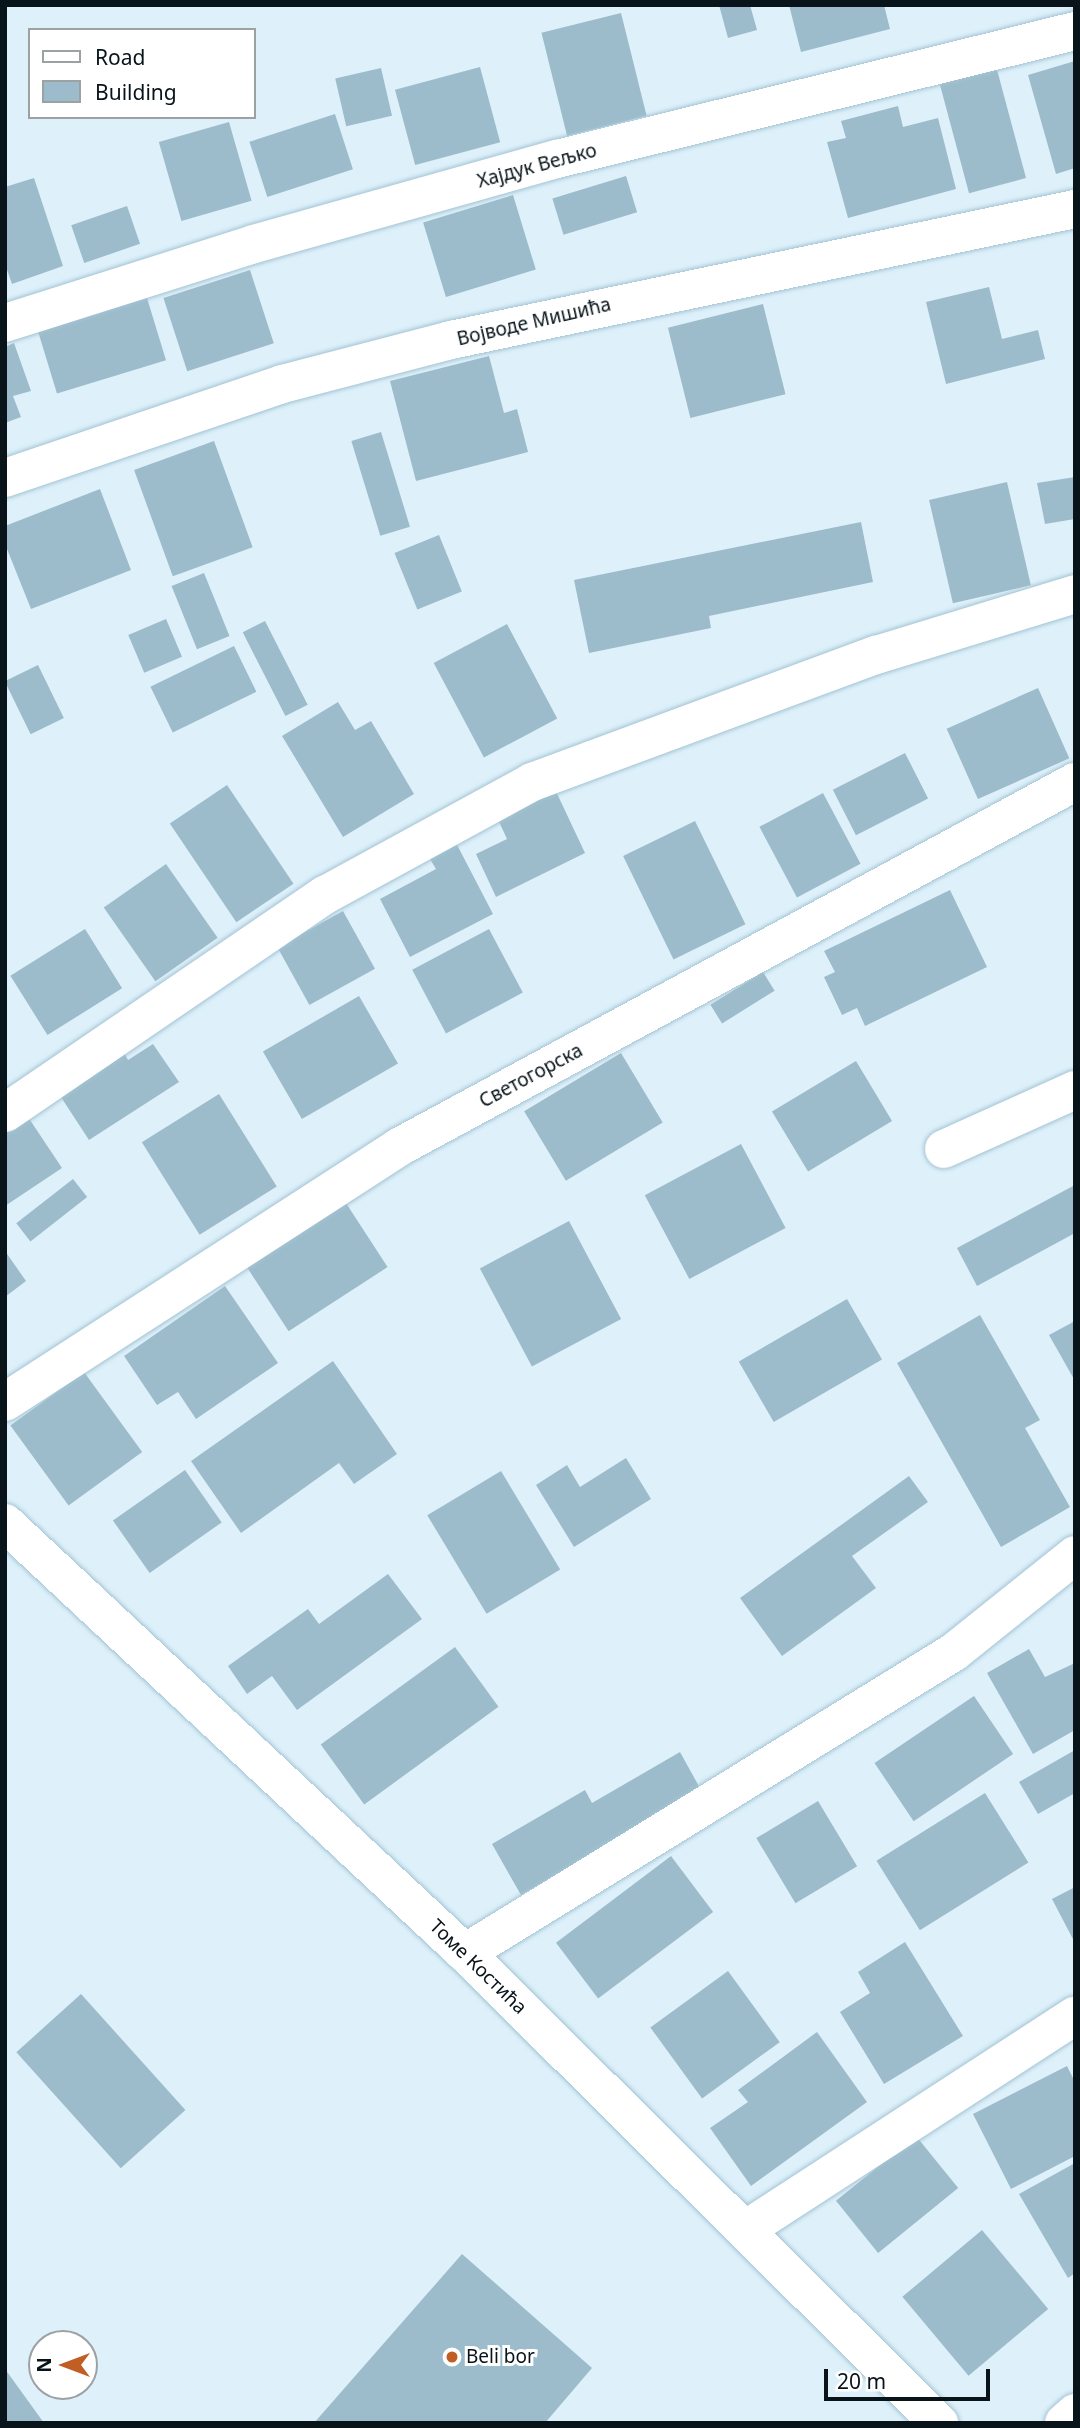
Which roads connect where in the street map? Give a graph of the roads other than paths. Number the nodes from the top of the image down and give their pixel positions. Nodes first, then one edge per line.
1 (1075, 31) edge
2 (1075, 209) edge
3 (5, 323) edge
4 (5, 478) edge
5 (1075, 594) edge
6 (1075, 782) edge
7 (1075, 1090) edge
8 (5, 1113) edge
9 (944, 1149) dead end
10 (5, 1402) edge
11 (5, 1523) edge
12 (1075, 1555) edge
13 (465, 1953) junction
14 (1075, 2016) edge
15 (747, 2228) junction
16 (1075, 2413) edge
17 (939, 2423) edge
18 (1064, 2423) edge

1 - 3 street, Хајдук Вељко
2 - 4 street, Војводе Мишића
5 - 8 street
6 - 10 street, Светогорска
7 - 9 street
11 - 13 street, Томе Костића
12 - 13 street
13 - 15 street, Томе Костића
14 - 15 street
15 - 17 street, Томе Костића
16 - 18 street

